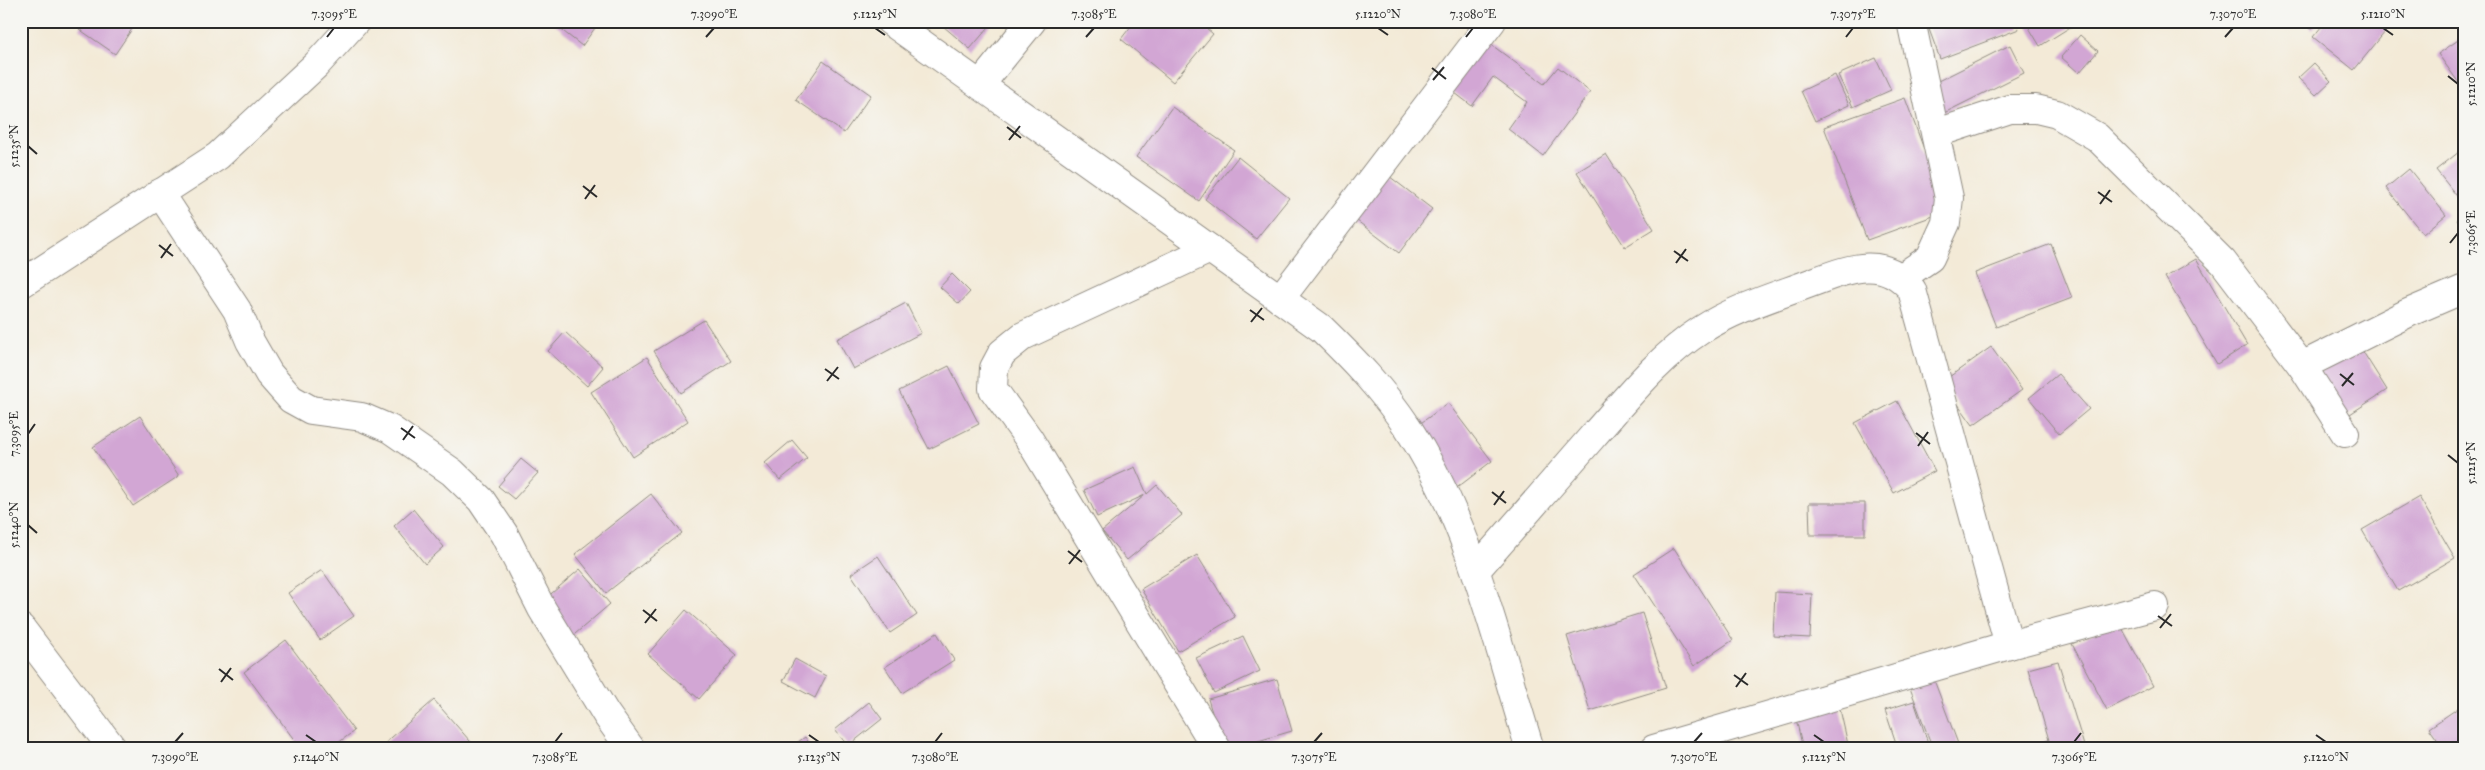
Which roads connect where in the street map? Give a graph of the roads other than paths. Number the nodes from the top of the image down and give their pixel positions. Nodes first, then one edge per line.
1 (356, 21) edge
2 (890, 21) edge
3 (1032, 21) edge
4 (1492, 21) edge
5 (1911, 21) edge
6 (980, 85) junction
7 (1937, 133) junction
8 (160, 194) junction
9 (1210, 249) junction
10 (1902, 277) junction
11 (21, 284) edge
12 (2464, 289) edge
13 (1280, 299) junction
14 (2302, 366) junction
15 (2346, 433) dead end
16 (1476, 570) junction
17 (2155, 606) dead end
18 (21, 628) edge
19 (2008, 645) junction
20 (112, 749) edge
21 (631, 749) edge
22 (1217, 749) edge
23 (1530, 749) edge
24 (1654, 749) edge

1 - 8 street
2 - 6 street
3 - 6 street
4 - 13 street
5 - 7 street
6 - 9 street
7 - 10 street
7 - 14 street
8 - 11 street
8 - 21 street
9 - 13 street
9 - 22 street
10 - 16 street
10 - 19 street
12 - 14 street
13 - 16 street
14 - 15 street
16 - 23 street
17 - 19 street
18 - 20 street
19 - 24 street

